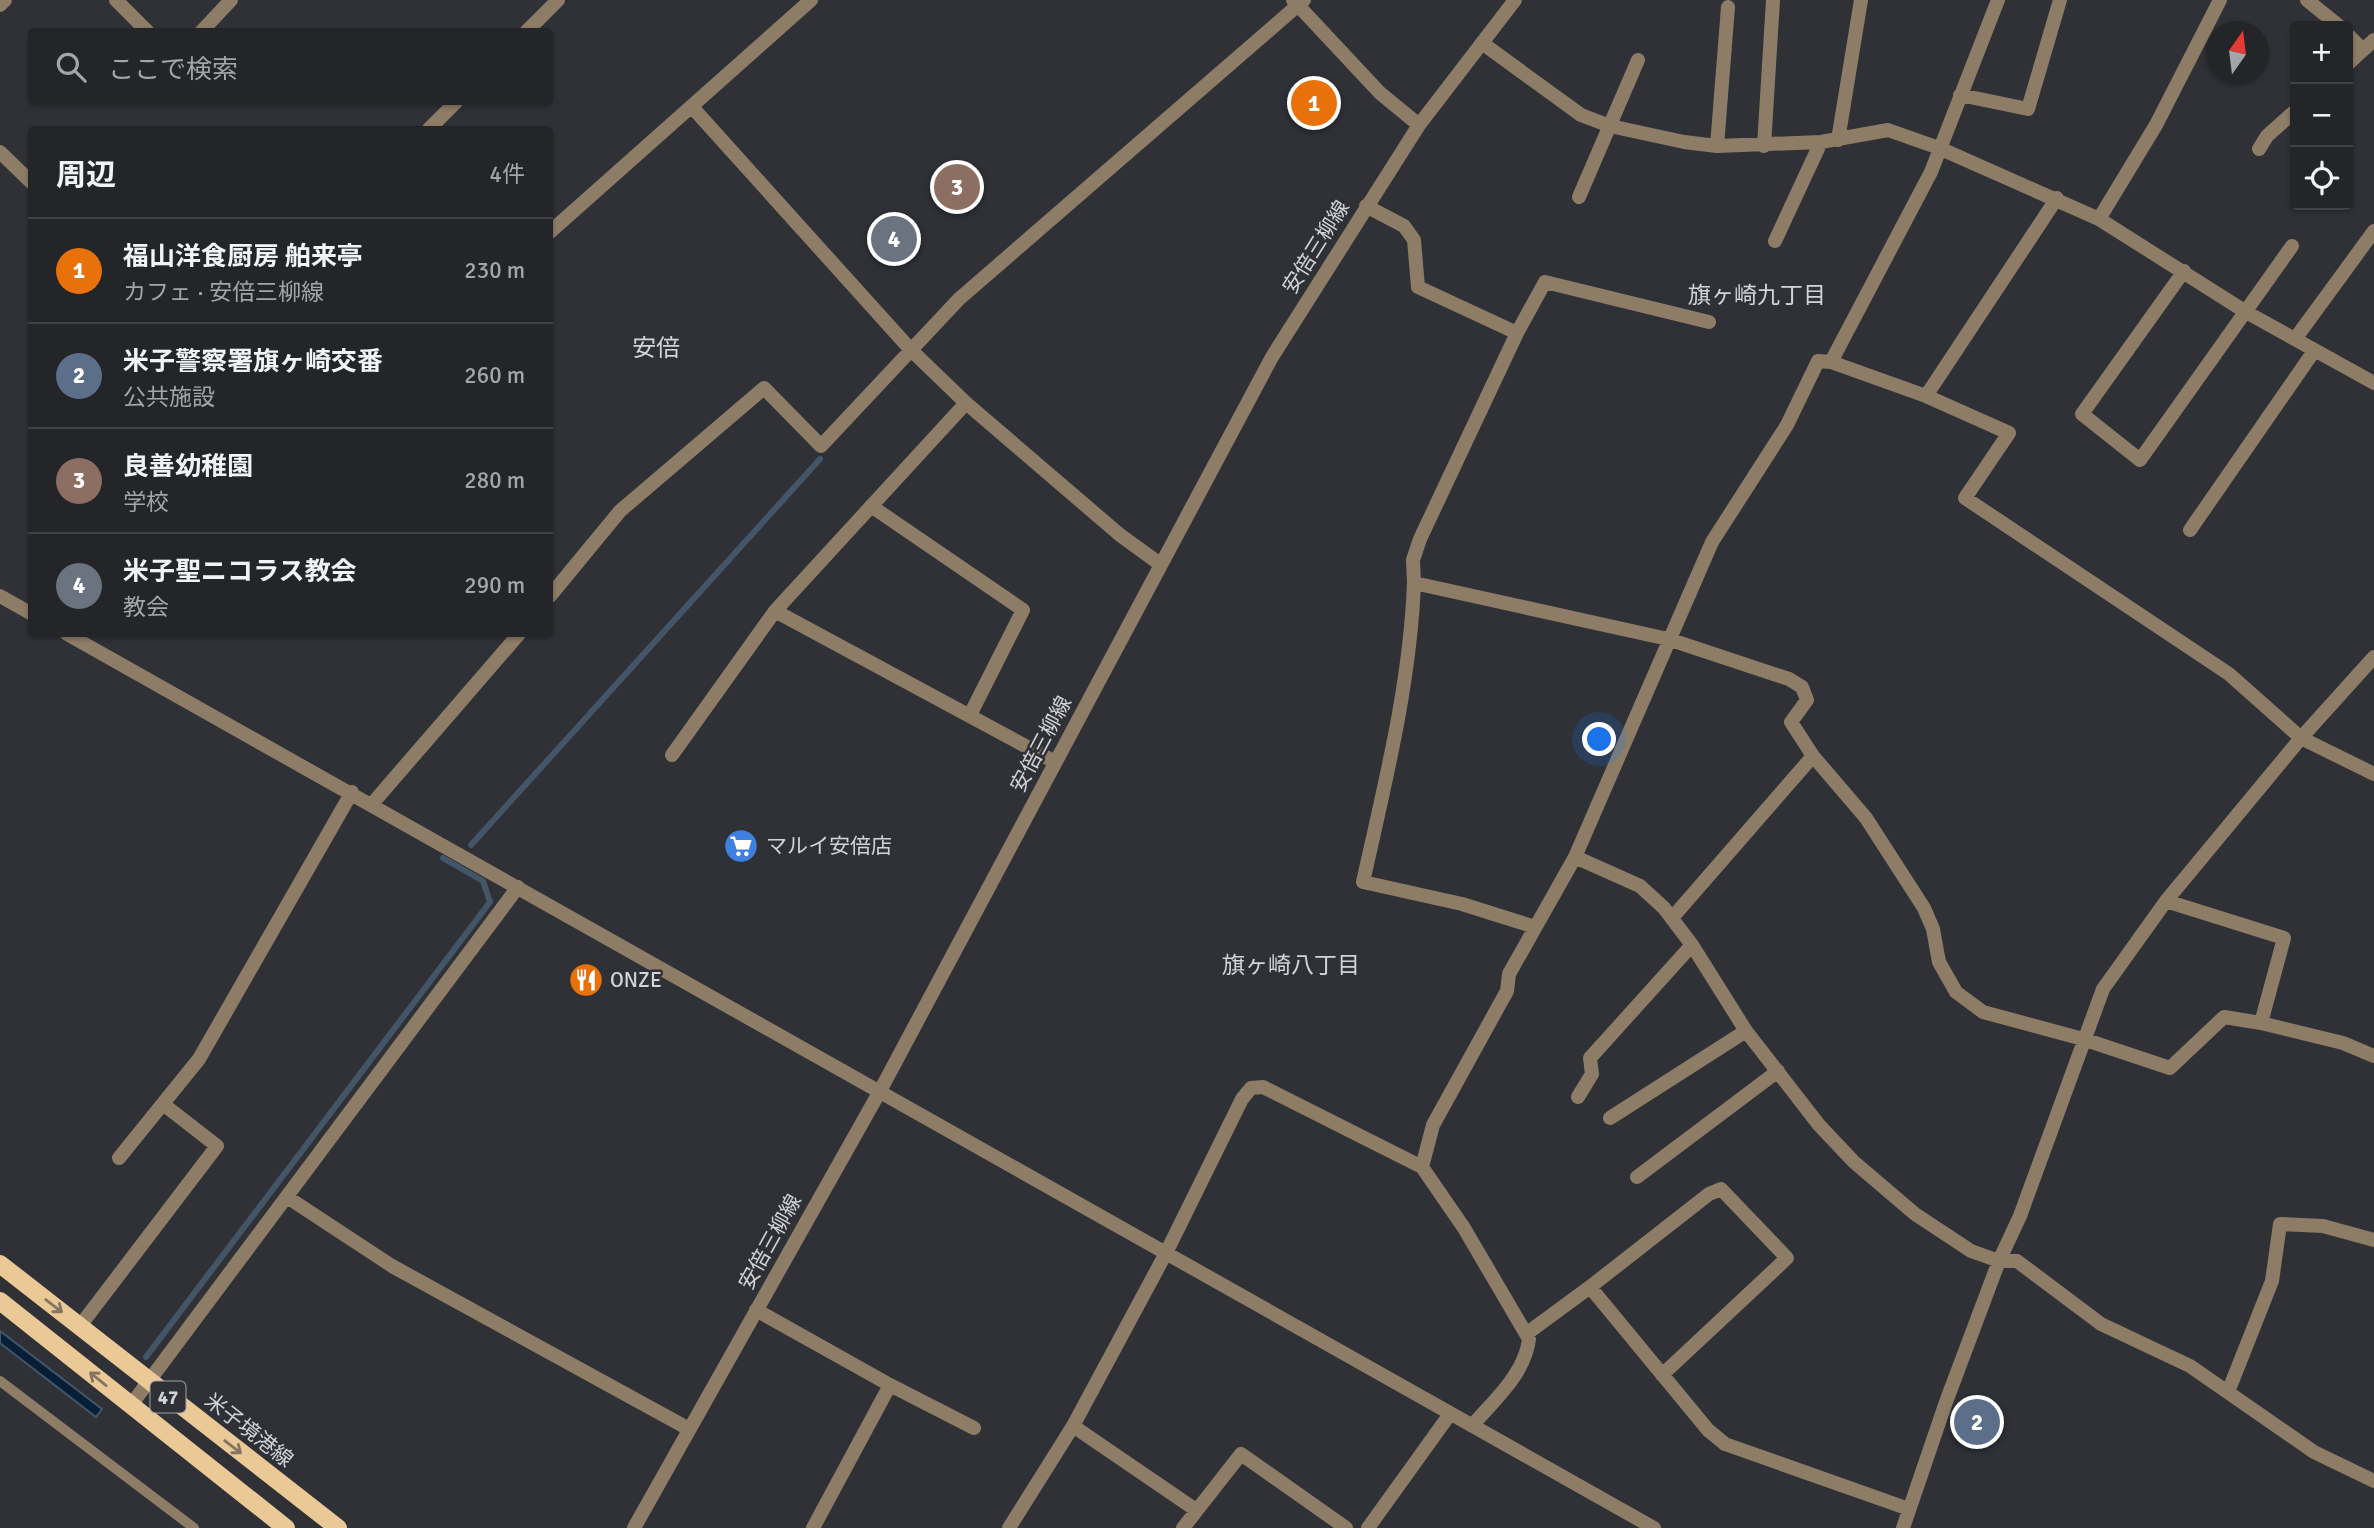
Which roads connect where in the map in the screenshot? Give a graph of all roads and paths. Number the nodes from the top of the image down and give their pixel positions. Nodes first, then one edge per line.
1 (5, 0) edge
2 (116, 0) edge
3 (231, 0) edge
4 (558, 0) edge
5 (811, 0) edge
6 (1515, 0) edge
7 (1773, 0) edge
8 (1861, 0) edge
9 (1998, 0) edge
10 (2060, 0) edge
11 (2220, 0) edge
12 (2308, 0) edge
13 (1299, 2) edge
14 (0, 5) edge
15 (1728, 7) dead end
16 (2333, 21) edge
17 (144, 28) edge
18 (205, 28) edge
19 (530, 28) edge
20 (2353, 37) edge
21 (1482, 43) junction
22 (2369, 45) edge
23 (2353, 59) edge
24 (1638, 60) dead end
25 (1959, 95) junction
26 (453, 105) edge
27 (692, 107) junction
28 (2290, 115) edge
29 (1419, 125) junction
30 (432, 126) edge
31 (1610, 126) junction
32 (1838, 140) junction
33 (1821, 142) junction
34 (1717, 146) junction
35 (1764, 146) junction
36 (1939, 148) junction
37 (2259, 149) dead end
38 (0, 152) edge
39 (28, 179) edge
40 (1579, 197) dead end
41 (2057, 198) junction
42 (1366, 206) junction
43 (2099, 219) junction
44 (553, 229) edge
45 (2374, 231) edge
46 (1775, 241) dead end
47 (2292, 247) dead end
48 (2184, 271) junction
49 (2246, 312) junction
50 (1709, 322) dead end
51 (1517, 333) junction
52 (2295, 339) junction
53 (911, 350) junction
54 (2314, 351) junction
55 (1831, 362) junction
56 (2374, 383) edge
57 (1926, 396) junction
58 (966, 403) junction
59 (871, 506) junction
60 (2190, 530) dead end
61 (1160, 564) junction
62 (1414, 583) junction
63 (553, 592) edge
64 (0, 596) edge
65 (775, 611) junction
66 (28, 612) edge
67 (516, 637) edge
68 (86, 638) edge
69 (1668, 639) junction
70 (2374, 657) edge
71 (970, 715) junction
72 (2301, 738) junction
73 (672, 755) dead end
74 (1813, 756) junction
75 (1055, 762) junction
76 (2374, 774) edge
77 (352, 792) junction
78 (372, 804) junction
79 (1575, 858) junction
80 (518, 887) junction
81 (2166, 901) junction
82 (1672, 918) junction
83 (1535, 927) junction
84 (1692, 945) junction
85 (2261, 1024) junction
86 (1746, 1031) junction
87 (2084, 1039) junction
88 (2374, 1056) edge
89 (1778, 1072) junction
90 (880, 1091) junction
91 (1578, 1097) dead end
92 (163, 1104) junction
93 (1610, 1118) dead end
94 (119, 1158) dead end
95 (1422, 1167) junction
96 (1637, 1177) dead end
97 (287, 1197) junction
98 (2374, 1240) edge
99 (1167, 1253) junction
100 (1999, 1261) junction
101 (0, 1265) edge
102 (1590, 1287) junction
103 (0, 1301) edge
104 (756, 1310) junction
105 (80, 1326) junction
106 (1526, 1334) junction
107 (1662, 1376) junction
108 (0, 1381) edge
109 (148, 1382) junction
110 (890, 1385) junction
111 (2228, 1392) junction
112 (131, 1405) junction
113 (1450, 1414) junction
114 (1073, 1426) junction
115 (1472, 1426) junction
116 (974, 1428) dead end
117 (689, 1430) junction
118 (2374, 1481) edge
119 (1909, 1509) junction
120 (1196, 1510) junction
121 (194, 1528) edge
122 (286, 1528) edge
123 (338, 1528) edge
124 (634, 1528) edge
125 (813, 1528) edge
126 (1009, 1528) edge
127 (1183, 1528) edge
128 (1346, 1528) edge
129 (1368, 1528) edge
130 (1654, 1528) edge
131 (1903, 1528) edge

1 - 14 street
2 - 17 street
3 - 18 street
4 - 19 street
5 - 27 street
6 - 21 street, 安倍三柳線
7 - 35 street
8 - 32 street
9 - 25 street
10 - 25 street
11 - 43 street
12 - 16 street
13 - 29 street
13 - 53 street
15 - 34 street
20 - 22 street
21 - 29 street, 安倍三柳線
21 - 31 street
22 - 23 street
24 - 31 street
25 - 36 street
26 - 30 street
27 - 44 street
27 - 53 street
28 - 37 street
29 - 42 street, 安倍三柳線
31 - 34 street
31 - 40 street
32 - 33 street
32 - 36 street
33 - 35 street
33 - 46 street
34 - 35 street
36 - 41 street
36 - 55 street
38 - 39 street
41 - 43 street
41 - 57 street
42 - 51 street
42 - 61 street, 安倍三柳線
43 - 48 street
45 - 52 street
47 - 49 street
48 - 49 street
48 - 49 street
49 - 52 street
50 - 51 street
51 - 62 street
52 - 54 street
53 - 58 street
53 - 63 street
54 - 56 street
54 - 60 street
55 - 57 street
55 - 69 street
57 - 72 street
58 - 59 street
58 - 61 street
59 - 65 street
59 - 71 street
61 - 75 street, 安倍三柳線
62 - 69 street
62 - 83 street
64 - 66 street
65 - 71 street
65 - 73 street
67 - 78 street
68 - 77 street
69 - 74 street
69 - 79 street
70 - 72 street
71 - 75 street
72 - 76 street
72 - 81 street
74 - 82 street
74 - 87 street
75 - 90 street, 安倍三柳線
77 - 78 street
77 - 92 street
78 - 80 street
79 - 82 street
79 - 83 street
80 - 90 street
80 - 97 street
81 - 85 street
81 - 87 street
82 - 84 street
83 - 95 street
84 - 86 street
84 - 91 street
85 - 87 street
85 - 88 street
86 - 89 street
86 - 93 street
87 - 100 street
89 - 96 street
89 - 100 street
90 - 99 street
90 - 104 street, 安倍三柳線
92 - 94 street
92 - 105 street
95 - 99 street
95 - 106 street
97 - 109 street
97 - 117 street
98 - 111 street
99 - 113 street
99 - 114 street
100 - 111 street
100 - 119 street
101 -> 105 main road, 米子境港線 / 47
102 - 106 street
102 - 107 street
102 - 107 street
112 -> 103 main road, 47
104 - 110 street
104 - 117 street, 安倍三柳線
105 - 109 main road, 米子境港線 / 47
106 - 115 street
107 - 119 street
108 - 121 lane
109 - 112 street
109 -> 123 main road, 米子境港線 / 47
110 - 116 street
110 - 125 street
111 - 118 street
112 - 122 main road, 47
113 - 115 street
113 - 129 street
114 - 120 street
114 - 126 street
115 - 130 street
117 - 124 street, 安倍三柳線
119 - 131 street
120 - 127 street
120 - 128 street

